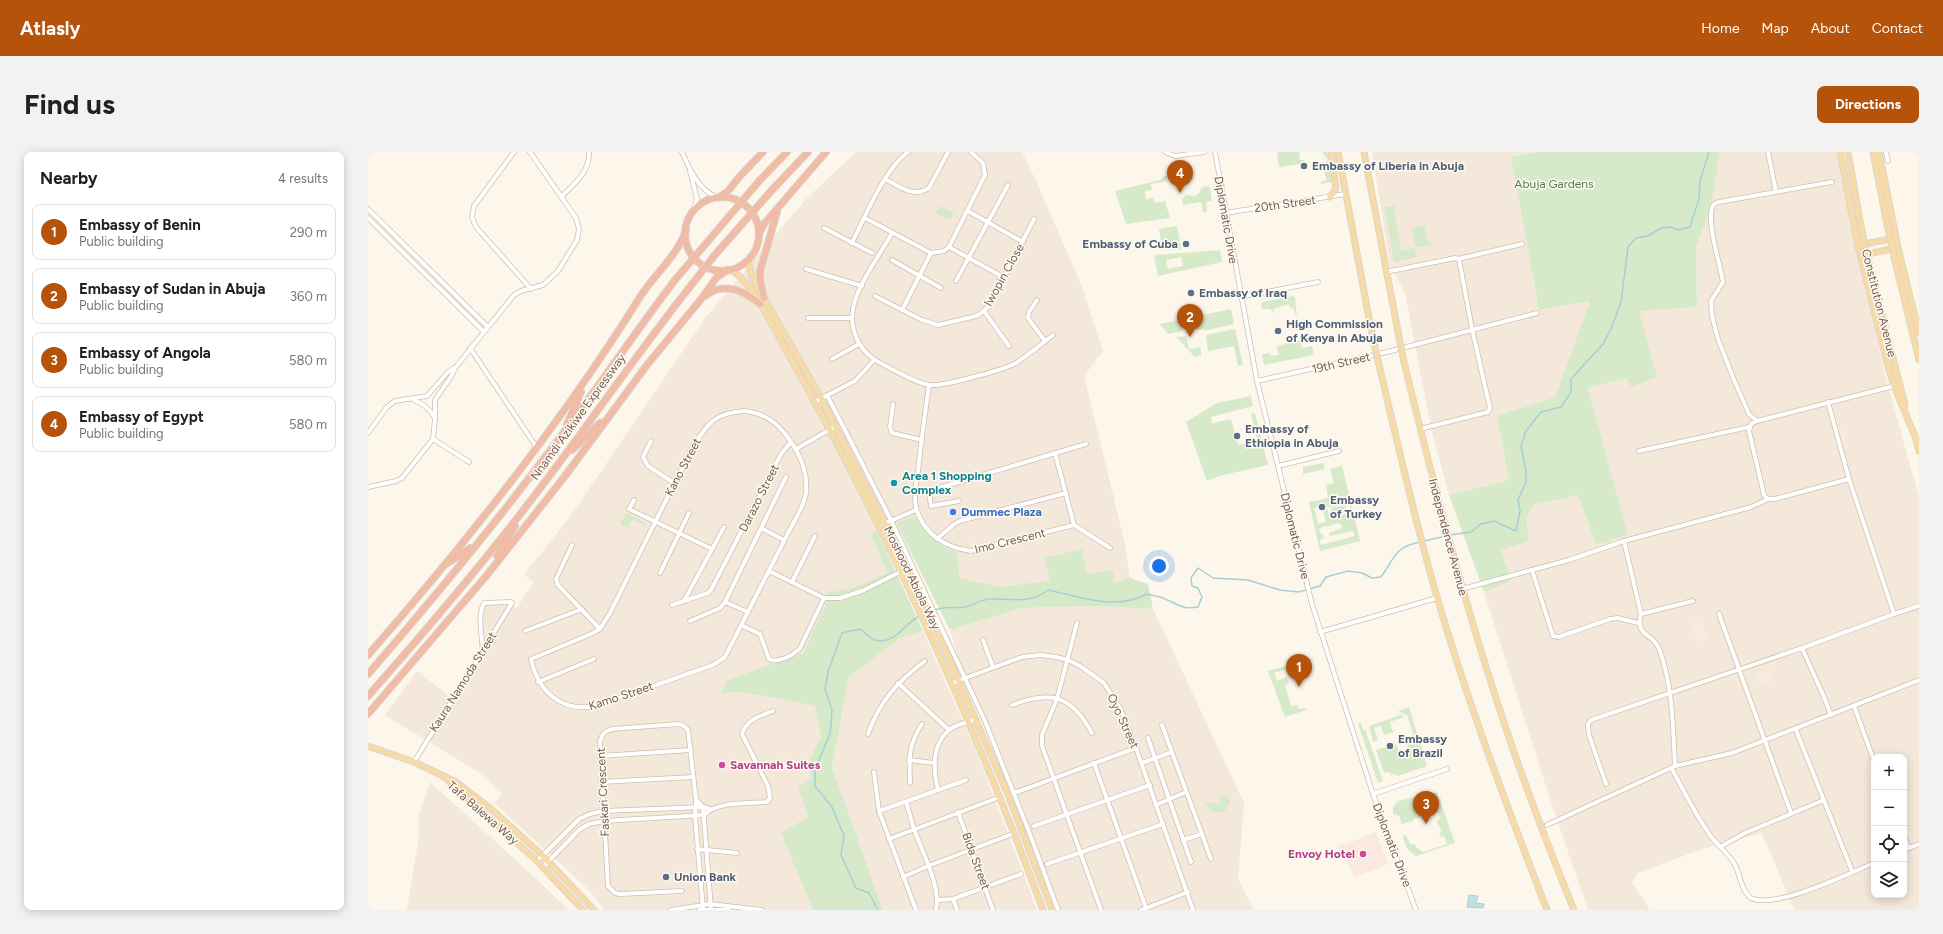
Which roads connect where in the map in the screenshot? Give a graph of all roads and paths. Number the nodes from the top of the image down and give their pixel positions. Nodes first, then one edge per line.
1 (514, 152) edge
2 (530, 152) edge
3 (589, 152) edge
4 (682, 152) edge
5 (763, 152) edge
6 (787, 152) edge
7 (808, 152) edge
8 (826, 152) edge
9 (908, 152) edge
10 (948, 152) edge
11 (971, 152) edge
12 (1165, 152) edge
13 (1204, 152) edge
14 (1215, 152) edge
15 (1338, 152) edge
16 (1364, 152) edge
17 (1768, 152) edge
18 (1840, 152) edge
19 (1848, 152) edge
20 (1873, 152) edge
21 (1880, 152) edge
22 (1886, 152) edge
23 (1331, 153) edge
24 (1888, 161) dead end
25 (689, 169) junction
26 (885, 179) junction
27 (1832, 182) dead end
28 (1008, 185) dead end
29 (1776, 192) junction
30 (1346, 194) junction
31 (562, 196) junction
32 (718, 197) junction
33 (1330, 197) junction
34 (780, 206) junction
35 (368, 209) edge
36 (693, 211) junction
37 (968, 211) junction
38 (1225, 213) junction
39 (368, 218) edge
40 (865, 218) junction
41 (1034, 218) dead end
42 (988, 222) junction
43 (824, 228) dead end
44 (389, 229) junction
45 (686, 230) junction
46 (892, 233) junction
47 (384, 234) junction
48 (758, 238) junction
49 (1896, 238) junction
50 (1022, 242) junction
51 (852, 243) junction
52 (1522, 244) dead end
53 (1858, 246) junction
54 (949, 247) junction
55 (1898, 248) junction
56 (872, 253) dead end
57 (931, 253) junction
58 (1861, 255) junction
59 (750, 258) junction
60 (968, 258) junction
61 (1458, 259) junction
62 (892, 260) dead end
63 (806, 269) dead end
64 (728, 270) junction
65 (1386, 272) junction
66 (920, 275) junction
67 (1003, 277) junction
68 (956, 281) dead end
69 (1318, 282) dead end
70 (862, 286) junction
71 (941, 288) dead end
72 (531, 289) junction
73 (874, 296) dead end
74 (1240, 297) junction
75 (702, 298) junction
76 (764, 298) junction
77 (1037, 300) dead end
78 (760, 304) junction
79 (902, 310) junction
80 (984, 311) junction
81 (1537, 313) dead end
82 (808, 318) dead end
83 (852, 318) junction
84 (488, 326) junction
85 (1472, 329) junction
86 (483, 331) junction
87 (1919, 333) edge
88 (1053, 335) dead end
89 (1045, 341) junction
90 (859, 344) junction
91 (1009, 346) dead end
92 (470, 348) junction
93 (832, 359) dead end
94 (874, 360) junction
95 (1919, 360) edge
96 (455, 368) junction
97 (586, 381) junction
98 (1257, 381) junction
99 (929, 385) junction
100 (1894, 386) junction
101 (827, 395) junction
102 (822, 398) junction
103 (412, 399) junction
104 (814, 402) junction
105 (1828, 402) junction
106 (893, 404) dead end
107 (612, 413) junction
108 (435, 419) junction
109 (1757, 420) junction
110 (836, 426) junction
111 (1750, 427) junction
112 (1420, 429) junction
113 (829, 430) junction
114 (368, 432) edge
115 (1914, 434) junction
116 (562, 435) junction
117 (433, 439) junction
118 (922, 440) junction
119 (651, 441) dead end
120 (791, 442) junction
121 (1086, 444) dead end
122 (536, 448) junction
123 (796, 449) junction
124 (1339, 451) dead end
125 (1639, 451) dead end
126 (1919, 451) edge
127 (1055, 453) junction
128 (562, 459) junction
129 (469, 462) dead end
130 (1278, 466) junction
131 (786, 477) dead end
132 (1849, 479) junction
133 (674, 483) junction
134 (368, 487) edge
135 (1066, 493) junction
136 (1768, 499) junction
137 (634, 500) dead end
138 (959, 501) dead end
139 (524, 509) junction
140 (916, 510) junction
141 (689, 513) dead end
142 (891, 520) junction
143 (654, 522) junction
144 (885, 522) junction
145 (879, 525) junction
146 (1074, 525) junction
147 (724, 527) dead end
148 (761, 528) junction
149 (680, 534) junction
150 (815, 536) dead end
151 (937, 539) junction
152 (784, 540) junction
153 (1624, 541) junction
154 (477, 544) junction
155 (572, 545) dead end
156 (712, 548) junction
157 (1110, 548) dead end
158 (441, 568) junction
159 (908, 568) junction
160 (1532, 570) junction
161 (769, 571) junction
162 (901, 571) junction
163 (660, 573) dead end
164 (487, 575) junction
165 (792, 582) junction
166 (1462, 589) junction
167 (824, 598) junction
168 (1437, 598) junction
169 (684, 601) junction
170 (1693, 601) dead end
171 (725, 602) junction
172 (672, 605) dead end
173 (1919, 606) edge
174 (582, 610) junction
175 (748, 612) junction
176 (1641, 614) junction
177 (1719, 614) dead end
178 (1894, 614) junction
179 (690, 621) dead end
180 (1077, 623) dead end
181 (1638, 623) junction
182 (741, 625) junction
183 (600, 629) junction
184 (525, 631) dead end
185 (1320, 632) junction
186 (983, 640) dead end
187 (1802, 648) junction
188 (483, 651) junction
189 (368, 655) edge
190 (725, 657) joint
191 (594, 660) dead end
192 (1068, 660) junction
193 (925, 661) dead end
194 (993, 667) junction
195 (1739, 669) junction
196 (368, 674) edge
197 (965, 678) junction
198 (959, 680) junction
199 (1919, 680) edge
200 (538, 682) junction
201 (898, 683) junction
202 (952, 683) junction
203 (1671, 693) junction
204 (368, 696) edge
205 (1057, 700) junction
206 (1012, 705) dead end
207 (1854, 706) junction
208 (773, 712) dead end
209 (368, 714) edge
210 (1831, 716) junction
211 (976, 720) junction
212 (968, 722) junction
213 (922, 724) dead end
214 (1162, 725) dead end
215 (949, 730) junction
216 (1796, 730) junction
217 (1092, 733) dead end
218 (868, 734) dead end
219 (1148, 738) dead end
220 (1764, 742) junction
221 (369, 746) edge
222 (1136, 748) junction
223 (691, 750) junction
224 (1172, 752) junction
225 (1871, 754) edge
226 (600, 756) junction
227 (1155, 758) junction
228 (909, 760) junction
229 (414, 762) junction
230 (934, 763) junction
231 (1094, 763) junction
232 (1142, 763) junction
233 (1674, 768) junction
234 (1446, 769) dead end
235 (874, 772) dead end
236 (442, 776) junction
237 (693, 777) junction
238 (1053, 778) junction
239 (966, 780) dead end
240 (601, 782) junction
241 (910, 783) dead end
242 (1606, 784) dead end
243 (1150, 785) junction
244 (938, 790) junction
245 (1186, 792) junction
246 (1014, 793) junction
247 (1372, 794) junction
248 (1000, 797) junction
249 (696, 800) junction
250 (1108, 800) junction
251 (1169, 800) junction
252 (1824, 800) junction
253 (906, 802) junction
254 (1156, 805) junction
255 (694, 807) junction
256 (703, 807) junction
257 (710, 809) junction
258 (604, 811) junction
259 (880, 811) junction
260 (958, 812) junction
261 (1791, 813) junction
262 (1066, 815) junction
263 (694, 816) junction
264 (704, 816) junction
265 (604, 821) junction
266 (1163, 824) junction
267 (1547, 825) dead end
268 (1034, 826) dead end
269 (914, 829) junction
270 (562, 834) junction
271 (1015, 834) junction
272 (1202, 834) junction
273 (1121, 838) junction
274 (889, 839) junction
275 (1183, 840) junction
276 (568, 841) junction
277 (1907, 844) edge
278 (1919, 844) edge
279 (1720, 847) junction
280 (1909, 848) joint
281 (697, 849) junction
282 (971, 850) junction
283 (706, 851) junction
284 (1079, 853) junction
285 (737, 854) dead end
286 (542, 856) junction
287 (1211, 859) dead end
288 (537, 861) junction
289 (548, 862) junction
290 (1190, 862) dead end
291 (1047, 864) dead end
292 (1871, 864) edge
293 (928, 866) junction
294 (543, 867) junction
295 (1852, 872) junction
296 (1021, 874) dead end
297 (904, 877) junction
298 (985, 887) junction
299 (682, 891) dead end
300 (1188, 892) junction
301 (953, 899) junction
302 (938, 900) junction
303 (702, 904) junction
304 (710, 904) junction
305 (746, 908) edge
306 (1146, 908) junction
307 (582, 909) edge
308 (711, 909) junction
309 (594, 910) edge
310 (671, 910) edge
311 (701, 910) edge
312 (729, 910) edge
313 (762, 910) edge
314 (916, 910) edge
315 (936, 910) edge
316 (957, 910) edge
317 (993, 910) edge
318 (1044, 910) edge
319 (1052, 910) edge
320 (1058, 910) edge
321 (1101, 910) edge
322 (1141, 910) edge
323 (1194, 910) edge
324 (1416, 910) edge
325 (1547, 910) edge
326 (1574, 910) edge

1 - 72 street
2 - 31 street
3 - 31 street
4 - 25 street
5 - 32 highway
6 - 116 highway, Nnamdi Azikiwe Expressway, bridge
7 - 128 highway, Nnamdi Azikiwe Expressway, bridge
8 - 34 highway
9 - 26 street
10 - 26 street
11 - 37 street
12 - 13 street
14 - 38 street, Diplomatic Drive
15 - 30 main road
16 - 65 main road, Independence Avenue
17 - 29 street
18 - 53 main road
19 - 115 main road, Constitution Avenue, bridge
20 - 95 main road, bridge
21 - 49 main road
22 - 24 street
23 - 33 main road
25 - 32 street
25 - 36 street
26 - 40 street
27 - 29 street
28 - 42 street
29 - 109 street
30 - 33 street, 20th Street
30 - 168 main road, bridge
31 - 72 street
32 - 36 highway
32 - 48 highway
33 - 38 street, 20th Street
34 - 48 highway
34 - 76 highway
35 - 44 street
36 - 45 highway
37 - 42 street
37 - 54 street
38 - 74 street, Diplomatic Drive
39 - 47 street
40 - 46 street
40 - 51 street
41 - 50 street, Iwopin Close
42 - 50 street
42 - 60 street
43 - 51 street
44 - 47 street
44 - 84 street
45 - 64 highway
45 - 97 highway, Nnamdi Azikiwe Expressway
46 - 57 street
46 - 70 street
47 - 86 street
48 - 59 highway
49 - 53 main road
49 - 55 main road
50 - 67 street, Iwopin Close
51 - 56 street
52 - 61 street
53 - 58 main road
54 - 57 street
54 - 60 street
55 - 58 main road
55 - 87 main road
57 - 66 street
58 - 100 main road
59 - 64 highway
59 - 76 main road, Moshood Abiola Way
60 - 67 street
60 - 68 street
61 - 65 street
61 - 85 street
62 - 66 street
63 - 70 street
64 - 75 highway, Nnamdi Azikiwe Expressway
64 - 78 main road, Moshood Abiola Way
65 - 112 main road, Independence Avenue, bridge
66 - 71 street
66 - 79 street
67 - 80 street, Iwopin Close
69 - 74 street
70 - 83 street
72 - 84 street
73 - 79 street, Iwopin Close
74 - 98 street, Diplomatic Drive
75 - 78 highway
75 - 107 highway, Nnamdi Azikiwe Expressway
76 - 102 main road, Moshood Abiola Way
77 - 89 street
78 - 104 main road, Moshood Abiola Way
79 - 80 street, Iwopin Close
80 - 91 street
81 - 85 street, 19th Street
82 - 83 street
83 - 90 street
84 - 86 street
85 - 98 street, 19th Street
85 - 112 street
86 - 92 street
88 - 89 street
89 - 99 street
90 - 93 street
90 - 94 street
92 - 96 street
92 - 122 street
94 - 99 street
94 - 101 street
96 - 103 street
96 - 108 street
97 - 116 highway
97 - 122 highway, Nnamdi Azikiwe Expressway
98 - 130 street, Diplomatic Drive
99 - 118 street
100 - 105 street
100 - 115 main road
101 - 102 street
101 - 142 street
102 - 104 street
102 - 110 main road, Moshood Abiola Way
103 - 108 street
103 - 114 street
104 - 113 main road, Moshood Abiola Way
105 - 109 street
105 - 132 street
106 - 118 street
107 - 128 highway
107 - 164 highway, Nnamdi Azikiwe Expressway
108 - 117 street
109 - 111 street
110 - 113 street
110 - 144 main road, Moshood Abiola Way
111 - 125 street
111 - 136 street
112 - 166 main road, Independence Avenue
113 - 123 street
113 - 145 main road, Moshood Abiola Way
115 - 126 main road, Constitution Avenue
116 - 154 highway, Nnamdi Azikiwe Expressway
117 - 129 street
117 - 134 street
118 - 140 street
119 - 133 street
120 - 123 street, Kano Street
120 - 133 street, Kano Street
120 - 169 street, Darazo Street
121 - 127 street
122 - 158 highway, Nnamdi Azikiwe Expressway
123 - 152 street, Kano Street
124 - 130 street
127 - 135 street
127 - 138 street
128 - 139 highway, Nnamdi Azikiwe Expressway
130 - 185 street, Diplomatic Drive
131 - 148 street
132 - 136 street
132 - 178 street
133 - 143 street, Kano Street
135 - 146 street
135 - 151 street
136 - 153 street
137 - 143 street
139 - 164 highway
139 - 204 highway, Nnamdi Azikiwe Expressway
140 - 142 street
140 - 151 street, Imo Crescent
141 - 149 street
142 - 144 street
142 - 197 street
143 - 149 street
143 - 183 street, Kano Street
144 - 145 street
144 - 159 main road, Moshood Abiola Way
145 - 162 main road, Moshood Abiola Way
146 - 151 street, Imo Crescent
146 - 157 street
147 - 156 street
148 - 152 street
148 - 171 street
149 - 156 street
149 - 163 street
150 - 165 street
152 - 161 street, Kano Street
153 - 160 street
153 - 176 street
154 - 158 highway
154 - 196 highway, Nnamdi Azikiwe Expressway
155 - 174 street
156 - 169 street
158 - 189 highway, Nnamdi Azikiwe Expressway
159 - 162 street
159 - 198 main road, Moshood Abiola Way
160 - 166 street
160 - 181 street
161 - 165 street
161 - 175 street, Kano Street
162 - 167 street
162 - 202 main road, Moshood Abiola Way
164 - 209 highway, Nnamdi Azikiwe Expressway
165 - 167 street
166 - 326 main road, Independence Avenue
167 - 182 street
168 - 185 street
168 - 325 main road
169 - 172 street, Darazo Street
170 - 176 street
171 - 175 street
171 - 179 street
173 - 178 street
174 - 183 street
174 - 184 street
175 - 182 street, Kano Street
176 - 181 street
177 - 195 street
178 - 187 street
180 - 192 street
181 - 203 street
182 - 190 street, Kano Street
183 - 200 street, Kamo Street
185 - 247 street, Diplomatic Drive
186 - 194 street
187 - 195 street
187 - 210 street
188 - 188 street, Kaura Namoda Street
188 - 229 street, Kaura Namoda Street
190 - 200 street, Kamo Street
191 - 200 street
192 - 194 street, Oyo Street
192 - 205 street
192 - 222 street, Oyo Street
193 - 201 street
194 - 197 street, Oyo Street
195 - 203 street
195 - 220 street
197 - 198 street, Oyo Street
197 - 246 street
198 - 202 street, Oyo Street
198 - 211 main road, Moshood Abiola Way
199 - 207 street
201 - 215 street
201 - 218 street
202 - 212 main road, Moshood Abiola Way
203 - 233 street
203 - 242 street
205 - 206 street
205 - 217 street
205 - 238 street
207 - 210 street
207 - 225 street
208 - 257 street
210 - 216 street
211 - 212 street
211 - 319 main road, Moshood Abiola Way
212 - 215 street
212 - 248 main road, Moshood Abiola Way
213 - 228 street
214 - 224 street
215 - 230 street
216 - 220 street
216 - 252 street
219 - 227 street
220 - 233 street
220 - 261 street
221 - 229 main road
222 - 231 street
222 - 232 street, Oyo Street
223 - 226 street
223 - 226 street, Faskari Crescent
223 - 237 street, Faskari Crescent
224 - 227 street
224 - 245 street
226 - 240 street, Faskari Crescent
227 - 232 street
227 - 251 street
228 - 230 street
228 - 241 street
229 - 236 main road
230 - 244 street
231 - 238 street
231 - 250 street
232 - 243 street, Oyo Street
233 - 267 street
233 - 279 street
234 - 247 street
235 - 259 street
236 - 286 main road, Tafa Balewa Way
236 - 288 main road, Tafa Balewa Way
237 - 240 street
237 - 249 street, Faskari Crescent
238 - 246 street
238 - 262 street
239 - 244 street
240 - 258 street, Faskari Crescent
243 - 250 street
243 - 254 street, Oyo Street
244 - 253 street
245 - 251 street
245 - 272 street
246 - 320 street
247 - 324 street, Diplomatic Drive
248 - 260 street
248 - 271 main road, Moshood Abiola Way
249 - 255 street, Faskari Crescent
249 - 256 street
250 - 262 street
250 - 273 street
251 - 254 street
251 - 275 street
252 - 261 street
252 - 295 street
253 - 259 street
253 - 269 street
254 - 266 street, Oyo Street
255 - 256 street
255 - 258 street
255 - 263 street, Faskari Crescent
256 - 257 street
256 - 264 street
257 - 264 street
258 - 265 street, Faskari Crescent
258 - 270 street
259 - 274 street
260 - 269 street
260 - 282 street, Bida Street
261 - 279 street
262 - 268 street
262 - 284 street
263 - 264 street
263 - 265 street
263 - 281 street, Faskari Crescent
264 - 283 street
265 - 276 street
265 - 299 street, Faskari Crescent
266 - 273 street
266 - 300 street, Oyo Street
269 - 274 street
269 - 293 street
270 - 276 street
270 - 286 street
271 - 282 street
271 - 318 main road, Moshood Abiola Way
272 - 275 street
272 - 287 street
273 - 284 street
273 - 306 street
274 - 297 street
275 - 290 street
276 - 289 street
277 - 280 street
278 - 280 street
279 - 295 street
281 - 283 street
281 - 303 street, Faskari Crescent
282 - 293 street
282 - 298 street, Bida Street
283 - 285 street
283 - 304 street
284 - 291 street
284 - 321 street
286 - 288 street
286 - 289 main road, Tafa Balewa Way
288 - 294 main road, Tafa Balewa Way
289 - 294 street
289 - 309 main road, Tafa Balewa Way
292 - 295 street
293 - 297 street
293 - 302 street
294 - 307 main road, Tafa Balewa Way
296 - 298 street
297 - 314 street
298 - 301 street
298 - 317 street, Bida Street
300 - 306 street
300 - 323 street, Oyo Street
301 - 302 street
301 - 316 street
302 - 315 street
303 - 304 street
303 - 310 street
303 - 311 street, Faskari Crescent
304 - 305 street
304 - 308 street
305 - 313 street
306 - 322 street
308 - 311 street
308 - 312 street

